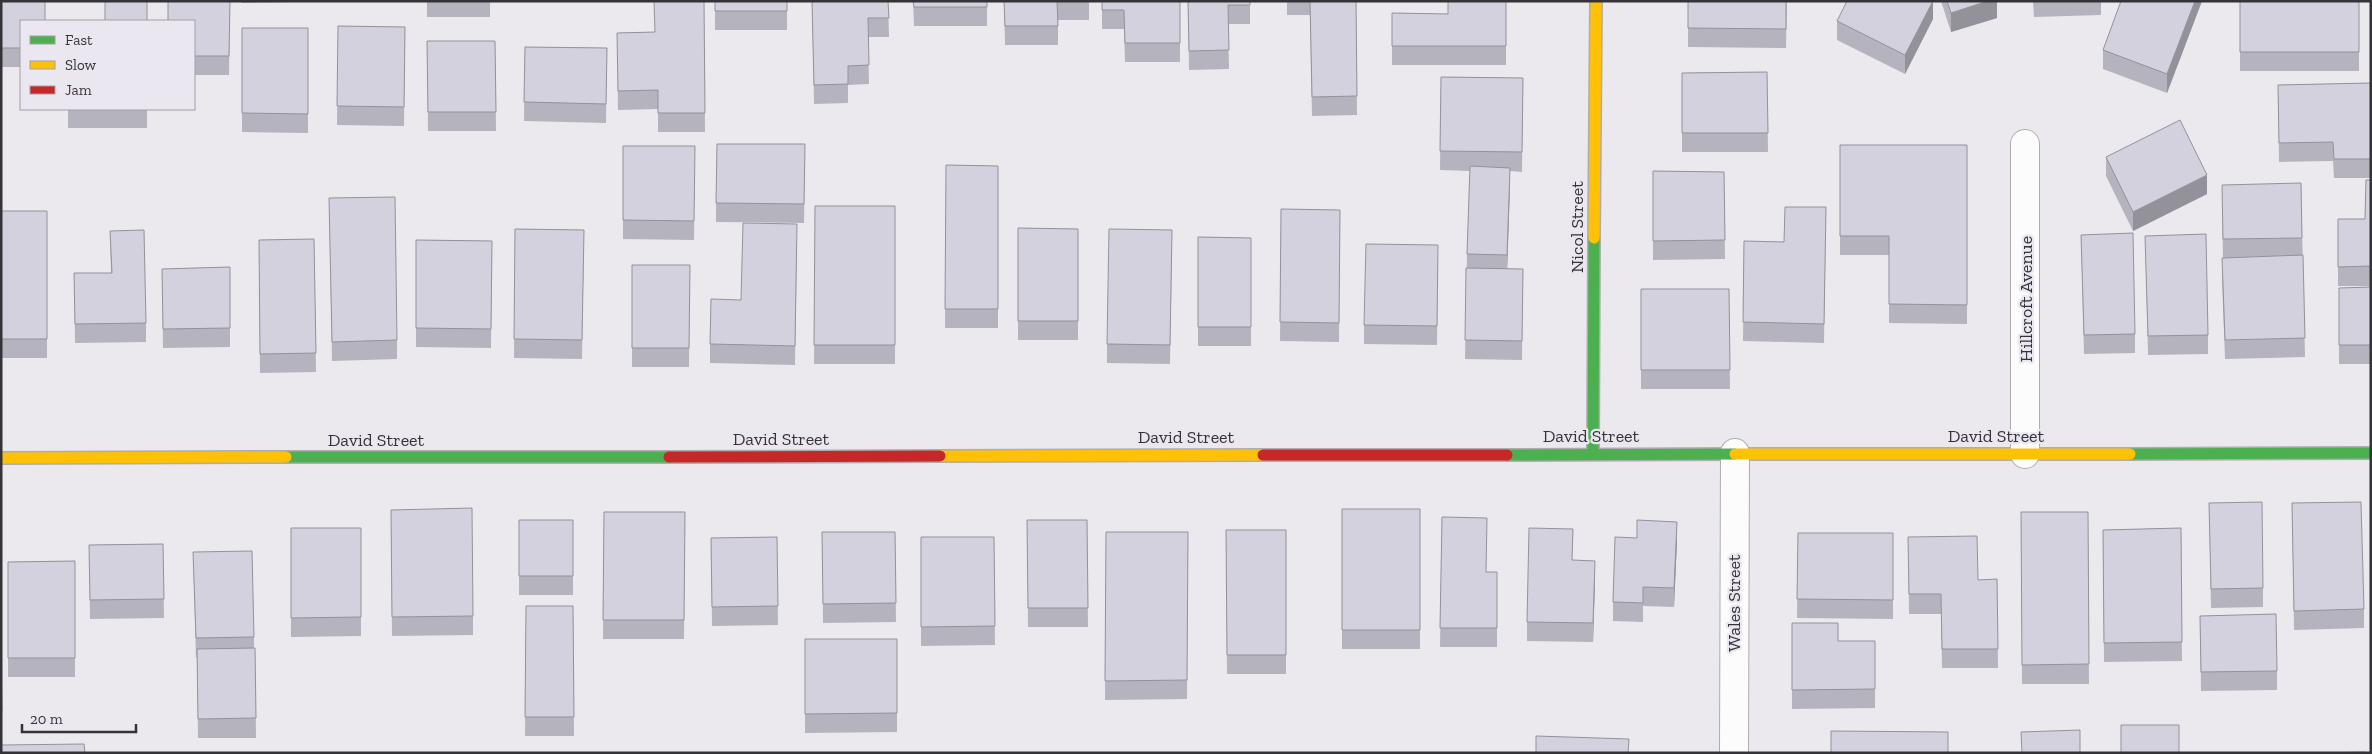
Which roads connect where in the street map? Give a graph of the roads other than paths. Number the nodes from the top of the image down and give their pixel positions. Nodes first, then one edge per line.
1 (1596, 1) edge
2 (2025, 144) dead end
3 (1735, 453) junction
4 (2371, 453) edge
5 (1593, 454) junction
6 (2025, 454) junction
7 (1, 458) edge
8 (1734, 753) edge

1 - 5 street, Nicol Street
2 - 6 street, Hillcroft Avenue
3 - 5 street, David Street
3 - 6 street, David Street
3 - 8 street, Wales Street
4 - 6 street, David Street
5 - 7 street, David Street

